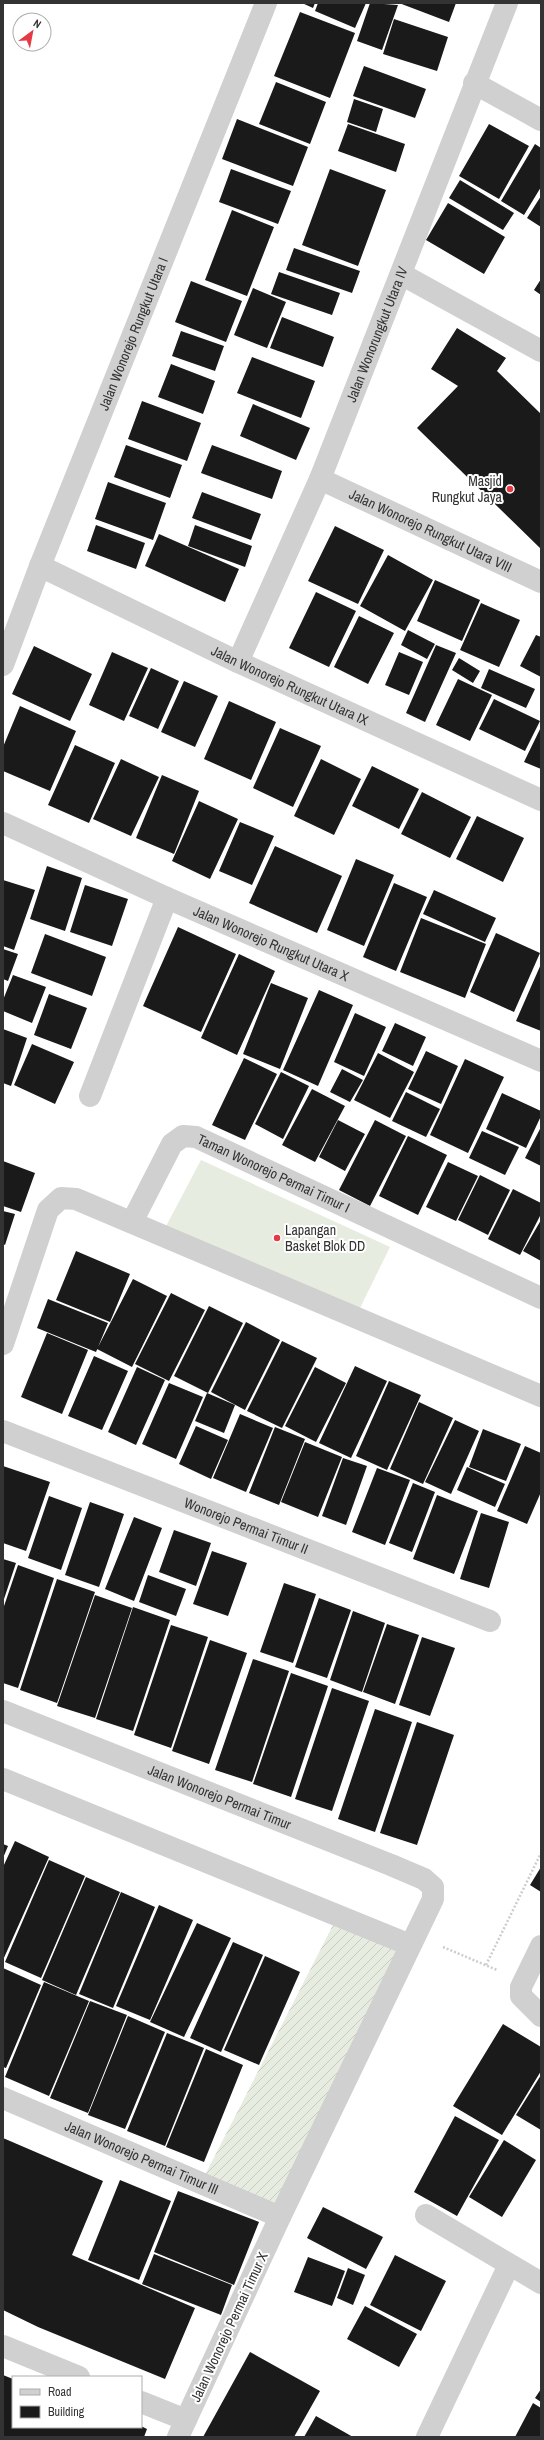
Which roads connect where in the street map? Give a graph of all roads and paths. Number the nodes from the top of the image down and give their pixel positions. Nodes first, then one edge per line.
1 (266, 3) edge
2 (507, 3) edge
3 (474, 83) junction
4 (541, 120) edge
5 (401, 274) junction
6 (541, 351) edge
7 (320, 479) junction
8 (40, 566) junction
9 (541, 582) edge
10 (238, 662) junction
11 (3, 665) edge
12 (541, 800) edge
13 (3, 823) edge
14 (167, 898) junction
15 (541, 1061) edge
16 (90, 1096) dead end
17 (132, 1222) junction
18 (541, 1298) edge
19 (3, 1344) edge
20 (541, 1396) edge
21 (3, 1431) edge
22 (490, 1621) dead end
23 (3, 1711) edge
24 (3, 1779) edge
25 (541, 1853) edge
26 (433, 1887) joint
27 (412, 1940) junction
28 (541, 1946) edge
29 (486, 1965) junction
30 (524, 1980) junction
31 (541, 2016) edge
32 (3, 2098) edge
33 (426, 2215) dead end
34 (280, 2217) junction
35 (509, 2265) junction
36 (541, 2283) edge
37 (3, 2346) edge
38 (78, 2376) edge
39 (142, 2403) edge
40 (182, 2428) edge
41 (427, 2437) edge

1 - 8 street, Jalan Wonorejo Rungkut Utara I
2 - 3 street, Jalan Wonorungkut Utara IV
3 - 4 street
3 - 5 street, Jalan Wonorungkut Utara IV
5 - 6 street
5 - 7 street, Jalan Wonorungkut Utara IV
7 - 9 street, Jalan Wonorejo Rungkut Utara VIII
7 - 10 street, Jalan Wonorungkut Utara IV
8 - 10 street, Jalan Wonorejo Rungkut Utara IX
8 - 11 street, Jalan Wonorejo Rungkut Utara I
10 - 12 street, Jalan Wonorejo Rungkut Utara IX
13 - 14 street, Jalan Wonorejo Rungkut Utara X
14 - 15 street, Jalan Wonorejo Rungkut Utara X
14 - 16 street
17 - 18 street, Taman Wonorejo Permai Timur I
17 - 19 street
17 - 20 street
21 - 22 street, Wonorejo Permai Timur II
23 - 26 street, Jalan Wonorejo Permai Timur
24 - 27 street
25 - 29 path
26 - 27 street, Jalan Wonorejo Permai Timur X
27 - 29 path
27 - 34 street, Jalan Wonorejo Permai Timur X
28 - 30 street
29 - 30 path
30 - 31 street
32 - 34 street, Jalan Wonorejo Permai Timur III
33 - 35 street
34 - 40 street, Jalan Wonorejo Permai Timur X
35 - 36 street
35 - 41 street
37 - 38 street
39 - 40 street

